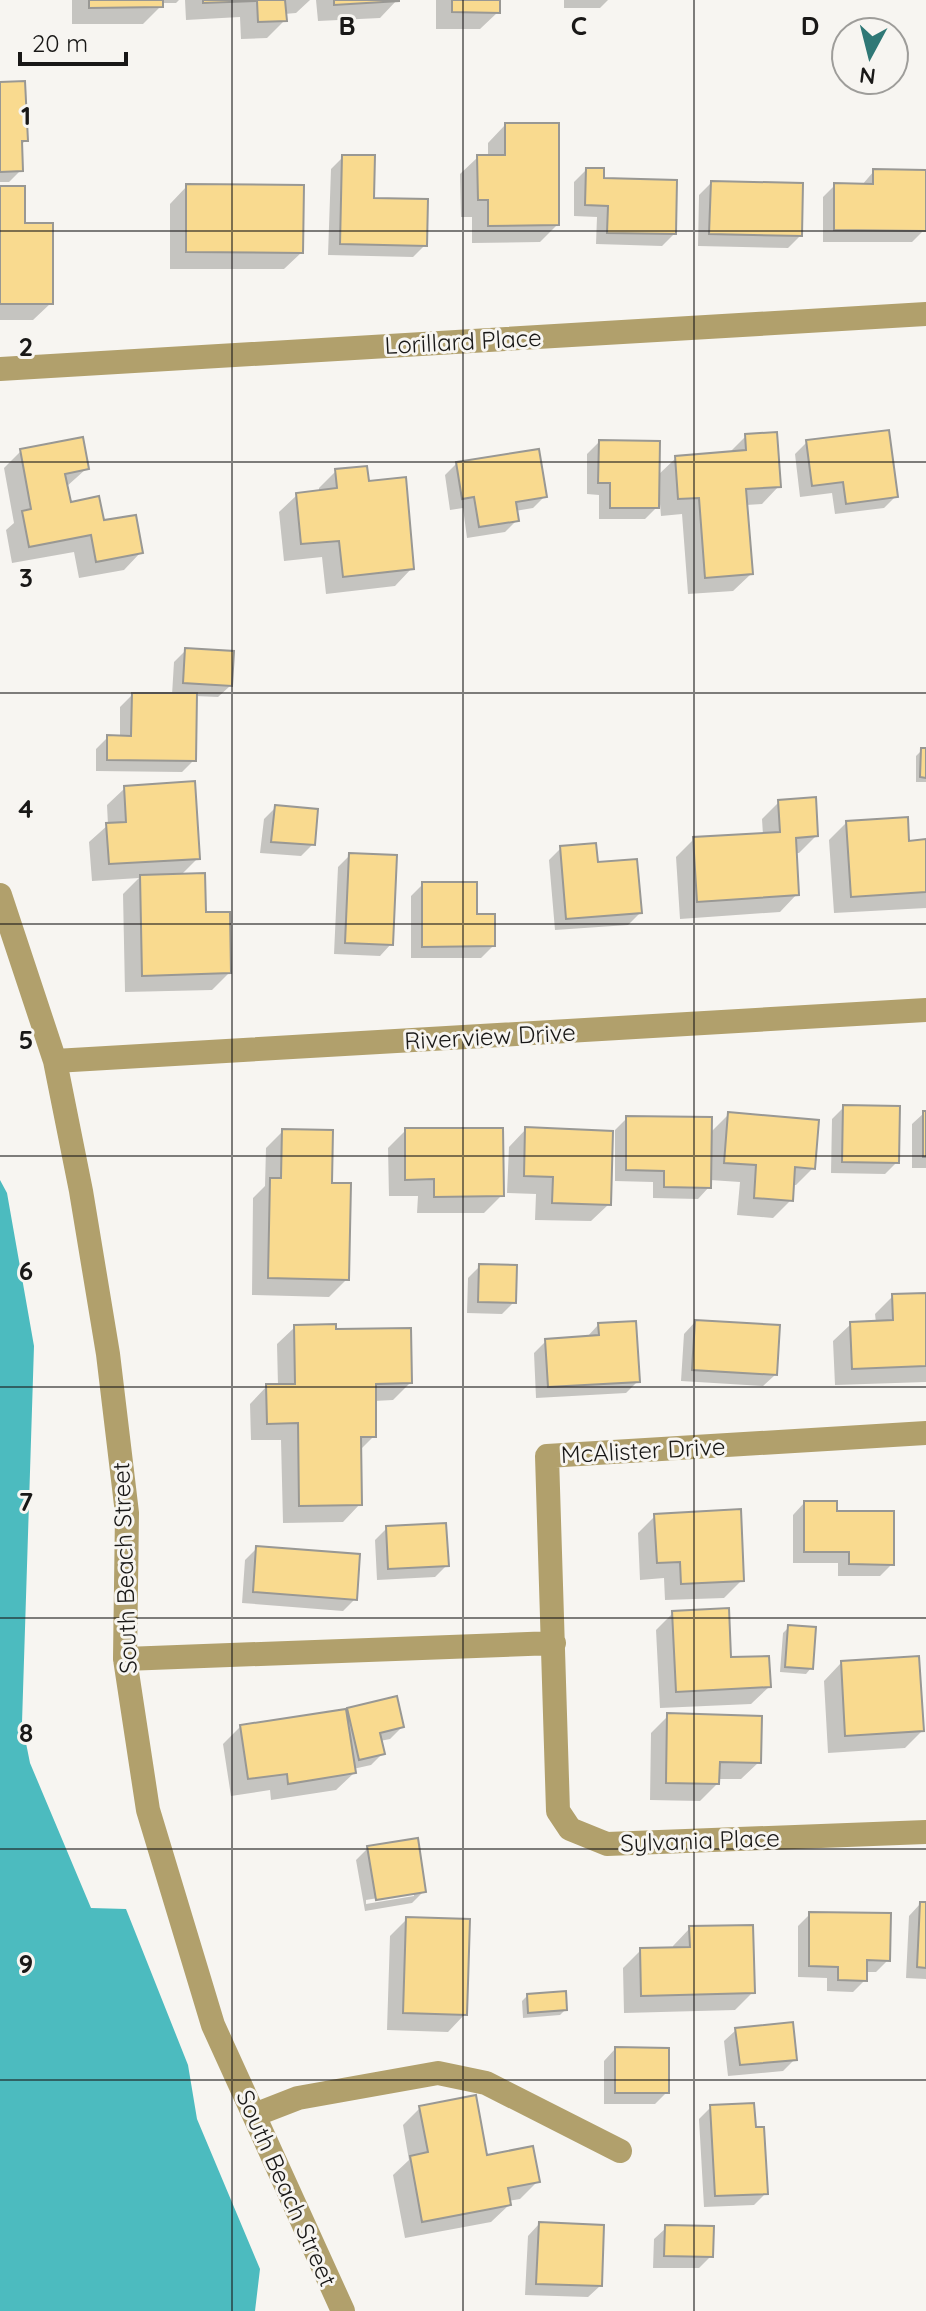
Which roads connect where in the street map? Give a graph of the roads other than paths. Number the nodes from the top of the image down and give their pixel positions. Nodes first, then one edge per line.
1 (926, 314) edge
2 (0, 369) edge
3 (0, 895) edge
4 (926, 1010) edge
5 (55, 1061) junction
6 (926, 1433) edge
7 (554, 1643) junction
8 (125, 1659) junction
9 (926, 1832) edge
10 (254, 2115) junction
11 (620, 2151) dead end
12 (343, 2311) edge

1 - 2 street, Lorillard Place
3 - 5 street, South Beach Street
4 - 5 street, Riverview Drive
5 - 8 street, South Beach Street
6 - 7 street, McAlister Drive
7 - 8 street
7 - 9 street, Sylvania Place
8 - 10 street, South Beach Street
10 - 11 street
10 - 12 street, South Beach Street

